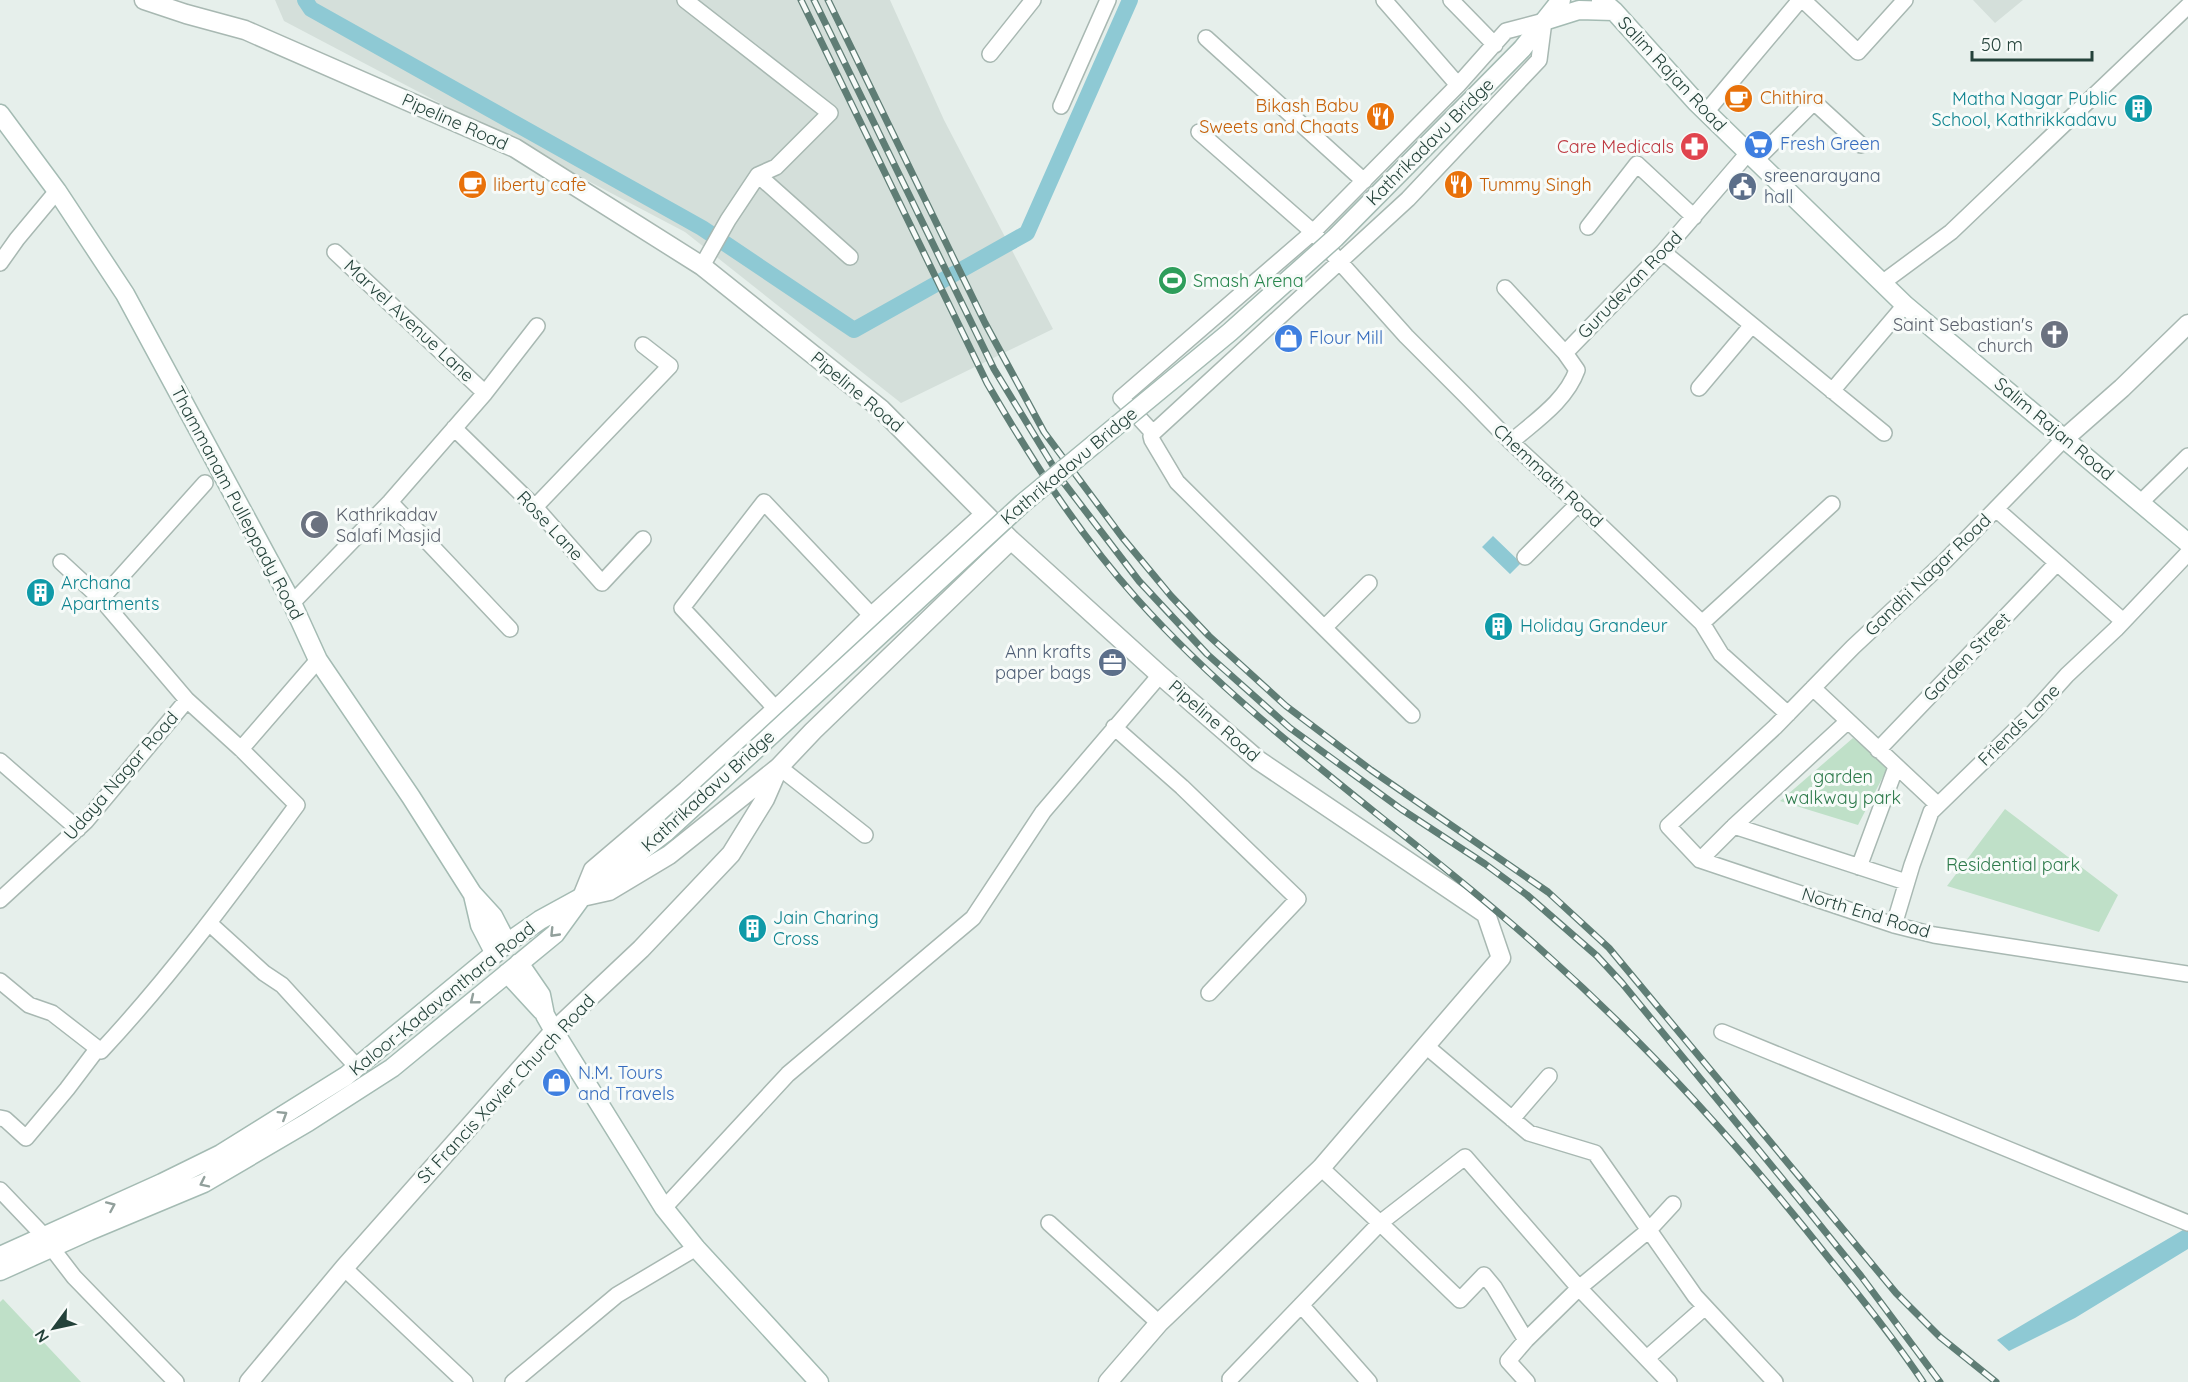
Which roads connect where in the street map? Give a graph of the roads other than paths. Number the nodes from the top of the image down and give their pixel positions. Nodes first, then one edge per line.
1 (144, 0) edge
2 (685, 0) edge
3 (1033, 0) edge
4 (1108, 0) edge
5 (1384, 0) edge
6 (1450, 0) edge
7 (1561, 0) edge
8 (1802, 0) edge
9 (1905, 0) edge
10 (1607, 6) edge
11 (2188, 6) edge
12 (186, 7) edge
13 (1544, 21) junction
14 (1206, 38) dead end
15 (1495, 45) junction
16 (990, 54) dead end
17 (1458, 85) junction
18 (1060, 106) dead end
19 (1706, 112) junction
20 (0, 114) edge
21 (1199, 132) dead end
22 (1861, 145) dead end
23 (1752, 157) junction
24 (758, 176) junction
25 (1364, 181) junction
26 (57, 191) junction
27 (1694, 217) junction
28 (1588, 227) dead end
29 (1313, 232) junction
30 (335, 252) dead end
31 (1663, 252) junction
32 (2, 256) edge
33 (850, 257) dead end
34 (705, 260) junction
35 (1340, 263) junction
36 (1882, 283) junction
37 (1505, 288) dead end
38 (1905, 305) junction
39 (2188, 324) edge
40 (1752, 325) junction
41 (537, 326) dead end
42 (643, 345) dead end
43 (1565, 353) junction
44 (1699, 388) dead end
45 (1832, 391) junction
46 (485, 393) junction
47 (454, 428) junction
48 (1153, 433) junction
49 (1884, 433) dead end
50 (2064, 438) junction
51 (1511, 442) junction
52 (2185, 466) edge
53 (205, 483) dead end
54 (390, 502) junction
55 (2141, 502) junction
56 (1578, 504) junction
57 (1832, 504) dead end
58 (534, 507) junction
59 (1996, 509) junction
60 (985, 514) junction
61 (643, 539) dead end
62 (1011, 540) junction
63 (2188, 543) edge
64 (2188, 553) edge
65 (1525, 557) dead end
66 (61, 562) dead end
67 (2057, 563) junction
68 (1370, 583) dead end
69 (101, 599) junction
70 (292, 603) junction
71 (872, 616) junction
72 (2123, 621) junction
73 (1702, 623) junction
74 (1325, 627) junction
75 (510, 629) dead end
76 (318, 660) junction
77 (1160, 675) junction
78 (1814, 688) junction
79 (187, 699) junction
80 (781, 705) junction
81 (1788, 714) junction
82 (1412, 715) dead end
83 (1848, 722) junction
84 (1114, 728) junction
85 (813, 731) junction
86 (241, 749) junction
87 (1878, 750) junction
88 (0, 761) edge
89 (779, 767) junction
90 (1896, 767) junction
91 (1938, 805) junction
92 (1668, 826) joint
93 (1734, 826) junction
94 (78, 829) junction
95 (865, 835) dead end
96 (1700, 860) junction
97 (1859, 867) junction
98 (1906, 882) junction
99 (582, 897) junction
100 (0, 900) edge
101 (209, 923) junction
102 (1893, 925) junction
103 (501, 949) junction
104 (513, 968) junction
105 (2188, 974) edge
106 (0, 981) edge
107 (1209, 993) dead end
108 (554, 1031) junction
109 (1722, 1032) dead end
110 (1426, 1046) junction
111 (98, 1048) junction
112 (357, 1067) junction
113 (1549, 1076) dead end
114 (0, 1119) edge
115 (1512, 1119) junction
116 (1321, 1168) junction
117 (0, 1190) edge
118 (1672, 1204) dead end
119 (664, 1208) junction
120 (2185, 1222) edge
121 (1049, 1223) dead end
122 (1380, 1223) junction
123 (1649, 1230) junction
124 (48, 1242) junction
125 (696, 1248) junction
126 (0, 1256) edge
127 (344, 1268) junction
128 (0, 1271) edge
129 (1579, 1288) junction
130 (1301, 1305) junction
131 (1705, 1307) junction
132 (1160, 1323) junction
133 (1526, 1340) junction
134 (1647, 1358) junction
135 (1230, 1379) dead end
136 (176, 1382) edge
137 (249, 1382) edge
138 (465, 1382) edge
139 (513, 1382) edge
140 (819, 1382) edge
141 (1108, 1382) edge
142 (1369, 1382) edge
143 (1527, 1382) edge
144 (1669, 1382) edge
145 (1775, 1382) edge

1 - 12 main road, Pipeline Road
2 - 24 street
3 - 16 street
4 - 18 street
5 - 17 street
6 - 15 street
7 - 13 main road, Kathrikadavu Bridge
8 - 9 street
8 - 19 street
10 - 13 main road, Salim Rajan Road
10 - 19 main road, Salim Rajan Road
11 - 36 street
12 - 34 main road, Pipeline Road
13 - 15 street
13 - 35 street
13 - 99 main road, Kathrikadavu Bridge, bridge
14 - 25 street
15 - 17 street
17 - 25 street
19 - 23 main road, Salim Rajan Road
20 - 26 main road, Thammanam Pulleppady Road
21 - 29 street, Chemmath Road
22 - 23 street, Gurudevan Road
23 - 27 street, Gurudevan Road
23 - 36 main road, Salim Rajan Road
24 - 33 street
24 - 34 street
25 - 29 street
26 - 32 street
26 - 70 main road, Thammanam Pulleppady Road
27 - 28 street
27 - 31 street, Gurudevan Road
29 - 35 street, Chemmath Road
29 - 48 street
30 - 46 street, Marvel Avenue Lane
31 - 40 street
31 - 43 street, Gurudevan Road
34 - 60 main road, Pipeline Road
35 - 48 street
35 - 51 street, Chemmath Road
36 - 38 main road, Salim Rajan Road
37 - 43 street
38 - 45 street
38 - 50 main road, Salim Rajan Road
39 - 50 main road, Gandhi Nagar Road
40 - 44 street
40 - 45 street
41 - 46 street
42 - 58 street
43 - 51 street, Gurudevan Road
45 - 49 street
46 - 47 street, Marvel Avenue Lane
47 - 54 street, Marvel Avenue Lane
47 - 58 street, Rose Lane
48 - 74 street
50 - 55 main road, Salim Rajan Road
50 - 59 street, Gandhi Nagar Road
51 - 56 street, Chemmath Road
52 - 55 street
53 - 69 street
54 - 70 street, Marvel Avenue Lane
54 - 75 street
55 - 63 main road, Salim Rajan Road
56 - 65 street
56 - 73 street, Chemmath Road
57 - 73 street
58 - 61 street, Rose Lane
59 - 67 street
59 - 78 street, Gandhi Nagar Road
60 - 62 main road, Pipeline Road
60 - 71 main road
62 - 77 main road, Pipeline Road
62 - 85 main road
64 - 72 street, Friends Lane
66 - 69 street, Udaya Nagar Road
67 - 72 street
67 - 87 street, Garden Street
68 - 74 street
69 - 79 street, Udaya Nagar Road
70 - 76 main road, Thammanam Pulleppady Road
71 - 80 main road
71 - 80 street
72 - 91 street, Friends Lane
73 - 81 street, Chemmath Road
74 - 82 street
76 - 86 street
76 - 103 main road, Thammanam Pulleppady Road
77 - 84 street
77 - 110 main road, Pipeline Road
78 - 81 street, Gandhi Nagar Road
78 - 83 street
79 - 86 street, Udaya Nagar Road
79 - 94 street, Udaya Nagar Road
80 - 85 main road
80 - 99 main road
81 - 92 street, Gandhi Nagar Road
83 - 87 street
83 - 93 street
84 - 107 street
84 - 119 street
85 - 89 main road
86 - 101 street, Udaya Nagar Road
87 - 90 street
88 - 94 street
89 - 95 street
89 - 99 main road
89 - 108 main road, St Francis Xavier Church Road
90 - 91 street
90 - 97 street
91 - 98 street, Friends Lane
92 - 96 street, North End Road
93 - 96 street
93 - 97 street
94 - 100 street, Udaya Nagar Road
96 - 102 street, North End Road
97 - 98 street
98 - 102 street, Friends Lane
99 - 103 main road, Kaloor-Kadavanthara Road
99 -> 104 main road, Kaloor-Kadavanthara Road
101 - 111 street
101 - 112 street
102 - 105 street, North End Road
103 - 112 main road, Kaloor-Kadavanthara Road
104 - 108 main road
104 -> 124 main road, Kaloor-Kadavanthara Road
106 - 111 street
108 - 119 main road
108 - 127 main road, St Francis Xavier Church Road
109 - 120 street
110 - 115 street
110 - 116 main road
111 - 114 street
124 -> 112 main road, Kaloor-Kadavanthara Road
113 - 115 street
115 - 123 street
116 - 122 street
116 - 132 main road
117 - 124 street
118 - 123 street
119 - 125 main road
121 - 132 street
122 - 129 street
122 - 130 street
122 - 133 street
123 - 129 street
123 - 131 street
124 - 126 main road, Kaloor-Kadavanthara Road
124 - 128 main road, Kaloor-Kadavanthara Road
124 - 136 street
125 - 139 street
125 - 140 main road
127 - 137 main road, St Francis Xavier Church Road
127 - 138 street
129 - 133 street
129 - 134 street
130 - 135 street
130 - 142 street
131 - 134 street
131 - 145 street
132 - 141 main road
133 - 143 street
134 - 144 street

